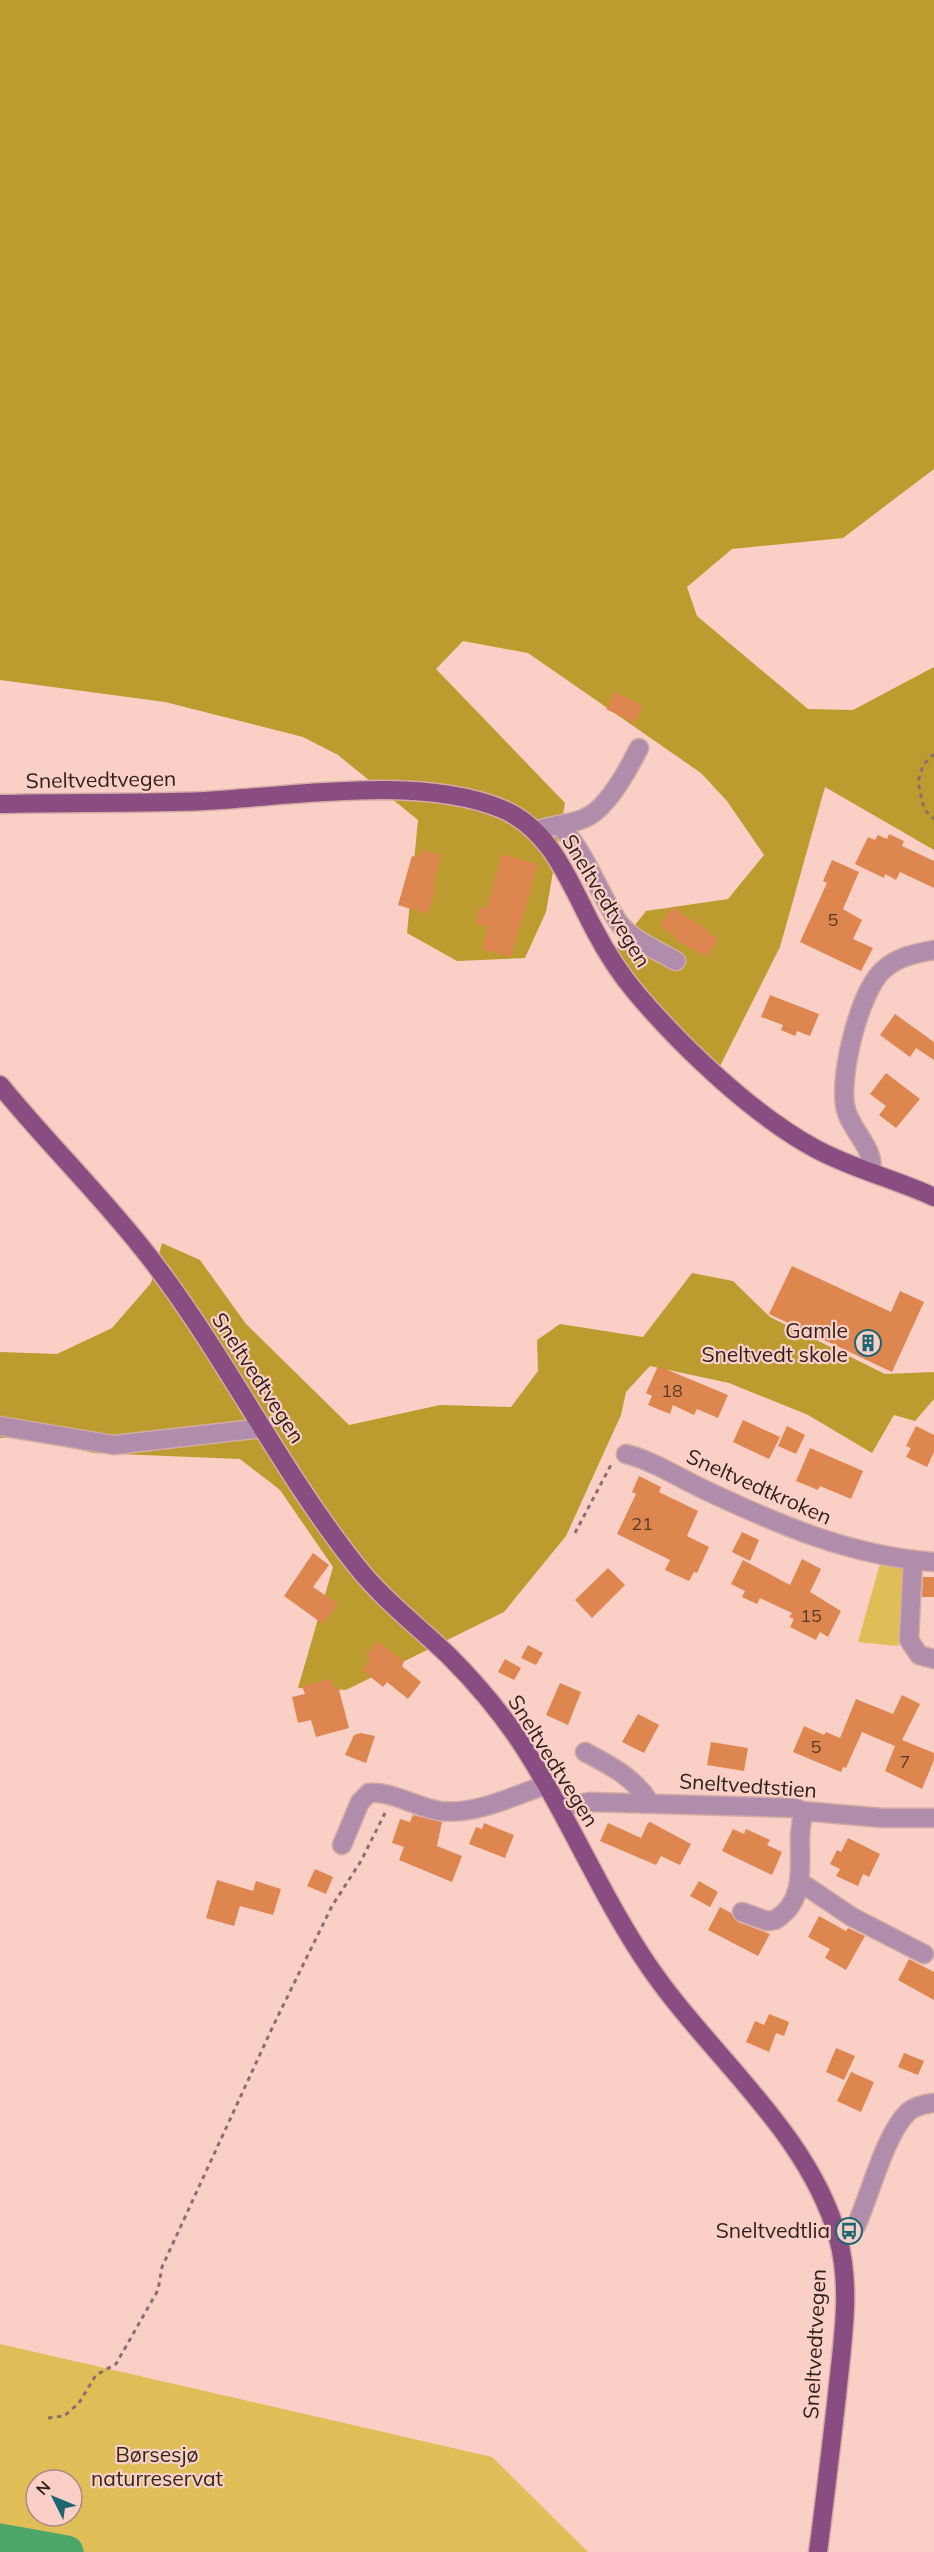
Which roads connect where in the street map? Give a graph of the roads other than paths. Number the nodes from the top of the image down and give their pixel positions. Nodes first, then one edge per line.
1 (639, 748) dead end
2 (0, 804) edge
3 (558, 825) junction
4 (536, 831) junction
5 (934, 950) edge
6 (676, 962) dead end
7 (0, 1085) edge
8 (871, 1172) junction
9 (934, 1197) edge
10 (0, 1426) edge
11 (263, 1428) junction
12 (626, 1454) road end
13 (913, 1560) junction
14 (934, 1562) edge
15 (934, 1659) edge
16 (585, 1752) dead end
17 (546, 1785) junction
18 (650, 1803) junction
19 (559, 1807) junction
20 (803, 1811) junction
21 (934, 1818) edge
22 (342, 1845) dead end
23 (800, 1882) junction
24 (742, 1912) dead end
25 (924, 1954) dead end
26 (934, 2103) edge
27 (838, 2238) junction
28 (818, 2552) edge

1 - 3 street
2 - 4 main road, Sneltvedtvegen
3 - 4 street
3 - 6 street
4 - 8 main road, Sneltvedtvegen
5 - 8 street
7 - 11 main road, Sneltvedtvegen
8 - 9 main road, Sneltvedtvegen
10 - 11 street
11 - 17 main road, Sneltvedtvegen
12 - 13 street, Sneltvedtkroken
13 - 14 street, Sneltvedtkroken
13 - 15 street
16 - 18 street
17 - 19 main road, Sneltvedtvegen
17 - 22 street
18 - 19 street, Sneltvedtstien
18 - 20 street, Sneltvedtstien
19 - 27 main road, Sneltvedtvegen
20 - 21 street, Sneltvedtstien
20 - 23 street
23 - 24 street
23 - 25 street
26 - 27 street
27 - 28 main road, Sneltvedtvegen

